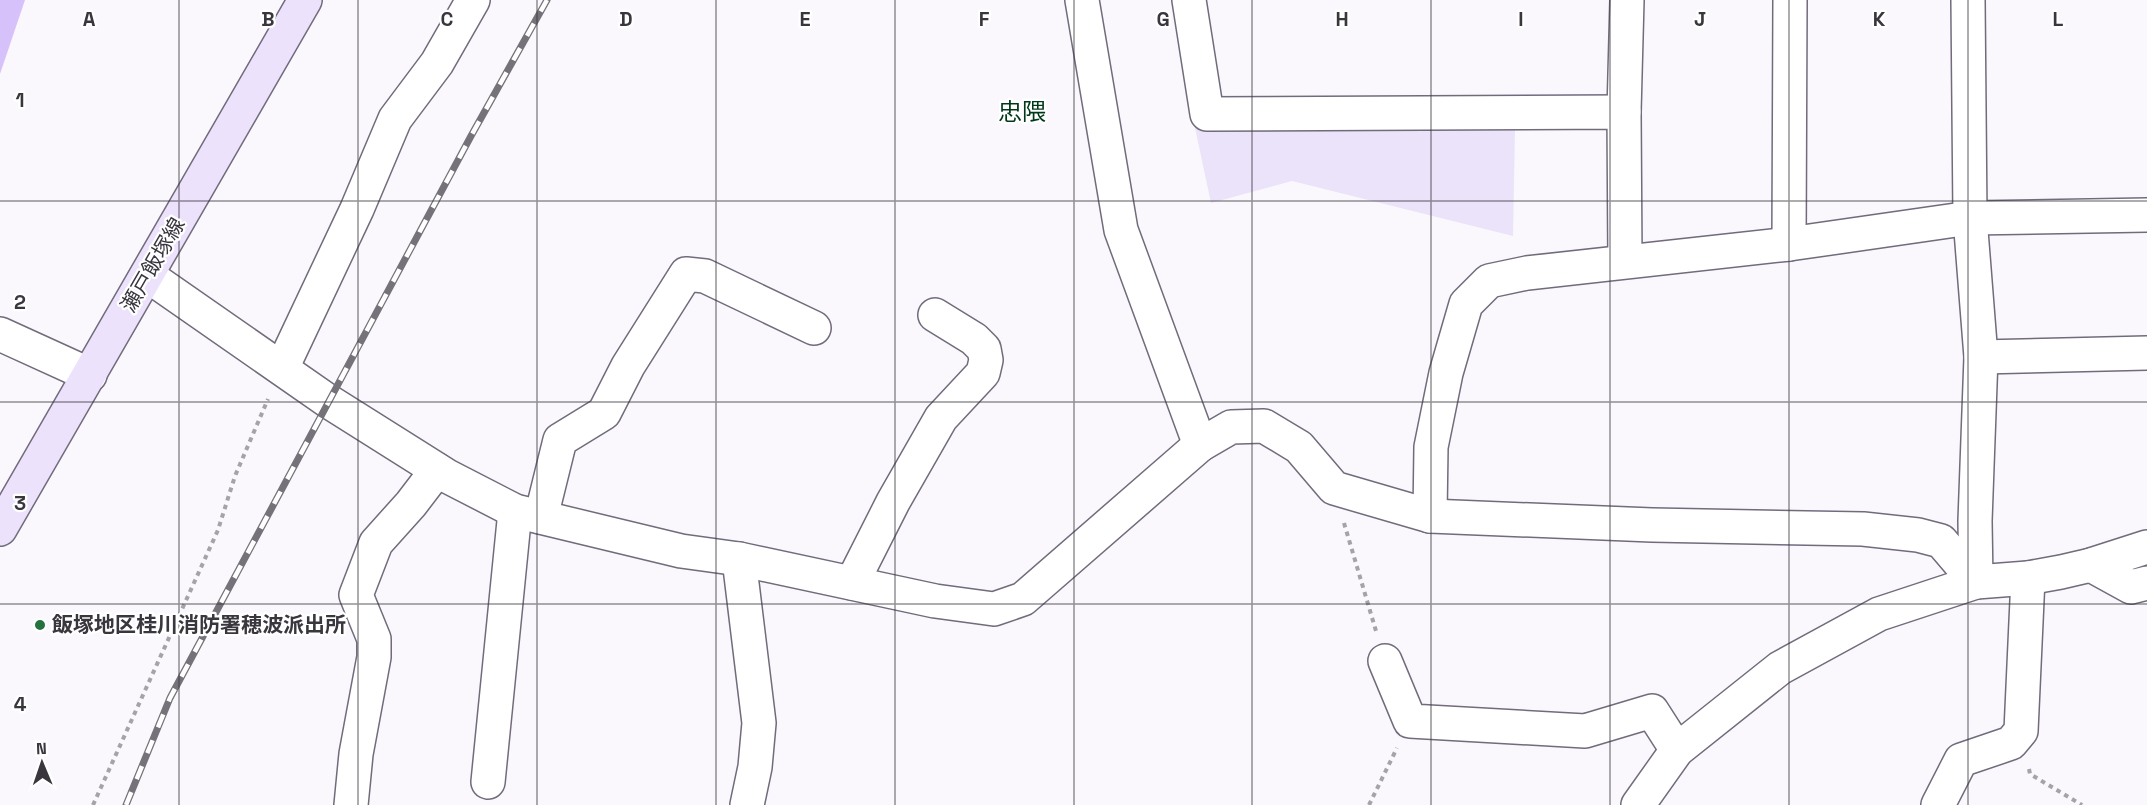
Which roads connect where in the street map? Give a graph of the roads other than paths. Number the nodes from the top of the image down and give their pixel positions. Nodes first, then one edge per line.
1 (305, 0) edge
2 (473, 0) edge
3 (1082, 0) edge
4 (1189, 0) edge
5 (1627, 0) edge
6 (1790, 0) edge
7 (1968, 0) edge
8 (1624, 112) junction
9 (2147, 215) edge
10 (1970, 218) junction
11 (1789, 244) junction
12 (1625, 261) junction
13 (147, 275) junction
14 (935, 315) dead end
15 (814, 328) dead end
16 (0, 334) edge
17 (2147, 354) edge
18 (1981, 357) junction
19 (282, 368) junction
20 (90, 375) junction
21 (1200, 445) junction
22 (437, 470) junction
23 (528, 514) junction
24 (1430, 516) junction
25 (0, 529) edge
26 (2147, 547) edge
27 (739, 559) junction
28 (2091, 565) junction
29 (2028, 578) junction
30 (1976, 582) junction
31 (852, 583) junction
32 (2147, 584) edge
33 (1385, 662) road end
34 (1677, 750) junction
35 (488, 782) dead end
36 (351, 805) edge
37 (747, 805) edge
38 (1638, 805) edge
39 (1938, 805) edge

1 - 13 main road, 瀬戸飯塚線
2 - 19 street
3 - 21 street
4 - 8 street
5 - 8 street
6 - 11 street
7 - 10 street
8 - 12 street
9 - 10 street
10 - 11 street
10 - 18 street
11 - 12 street
12 - 24 street
13 - 19 street
13 - 20 main road, 瀬戸飯塚線
14 - 31 street
15 - 23 street
16 - 20 street
17 - 18 street
18 - 30 street
19 - 22 street
20 - 25 main road, 瀬戸飯塚線
21 - 24 street
21 - 31 street
22 - 23 street
22 - 36 street
23 - 27 street
23 - 35 street
24 - 30 street
26 - 28 street
27 - 31 street
27 - 37 street
28 - 29 street
28 - 32 street
29 - 30 street
29 - 39 street
30 - 34 street
33 - 34 street
34 - 38 street

